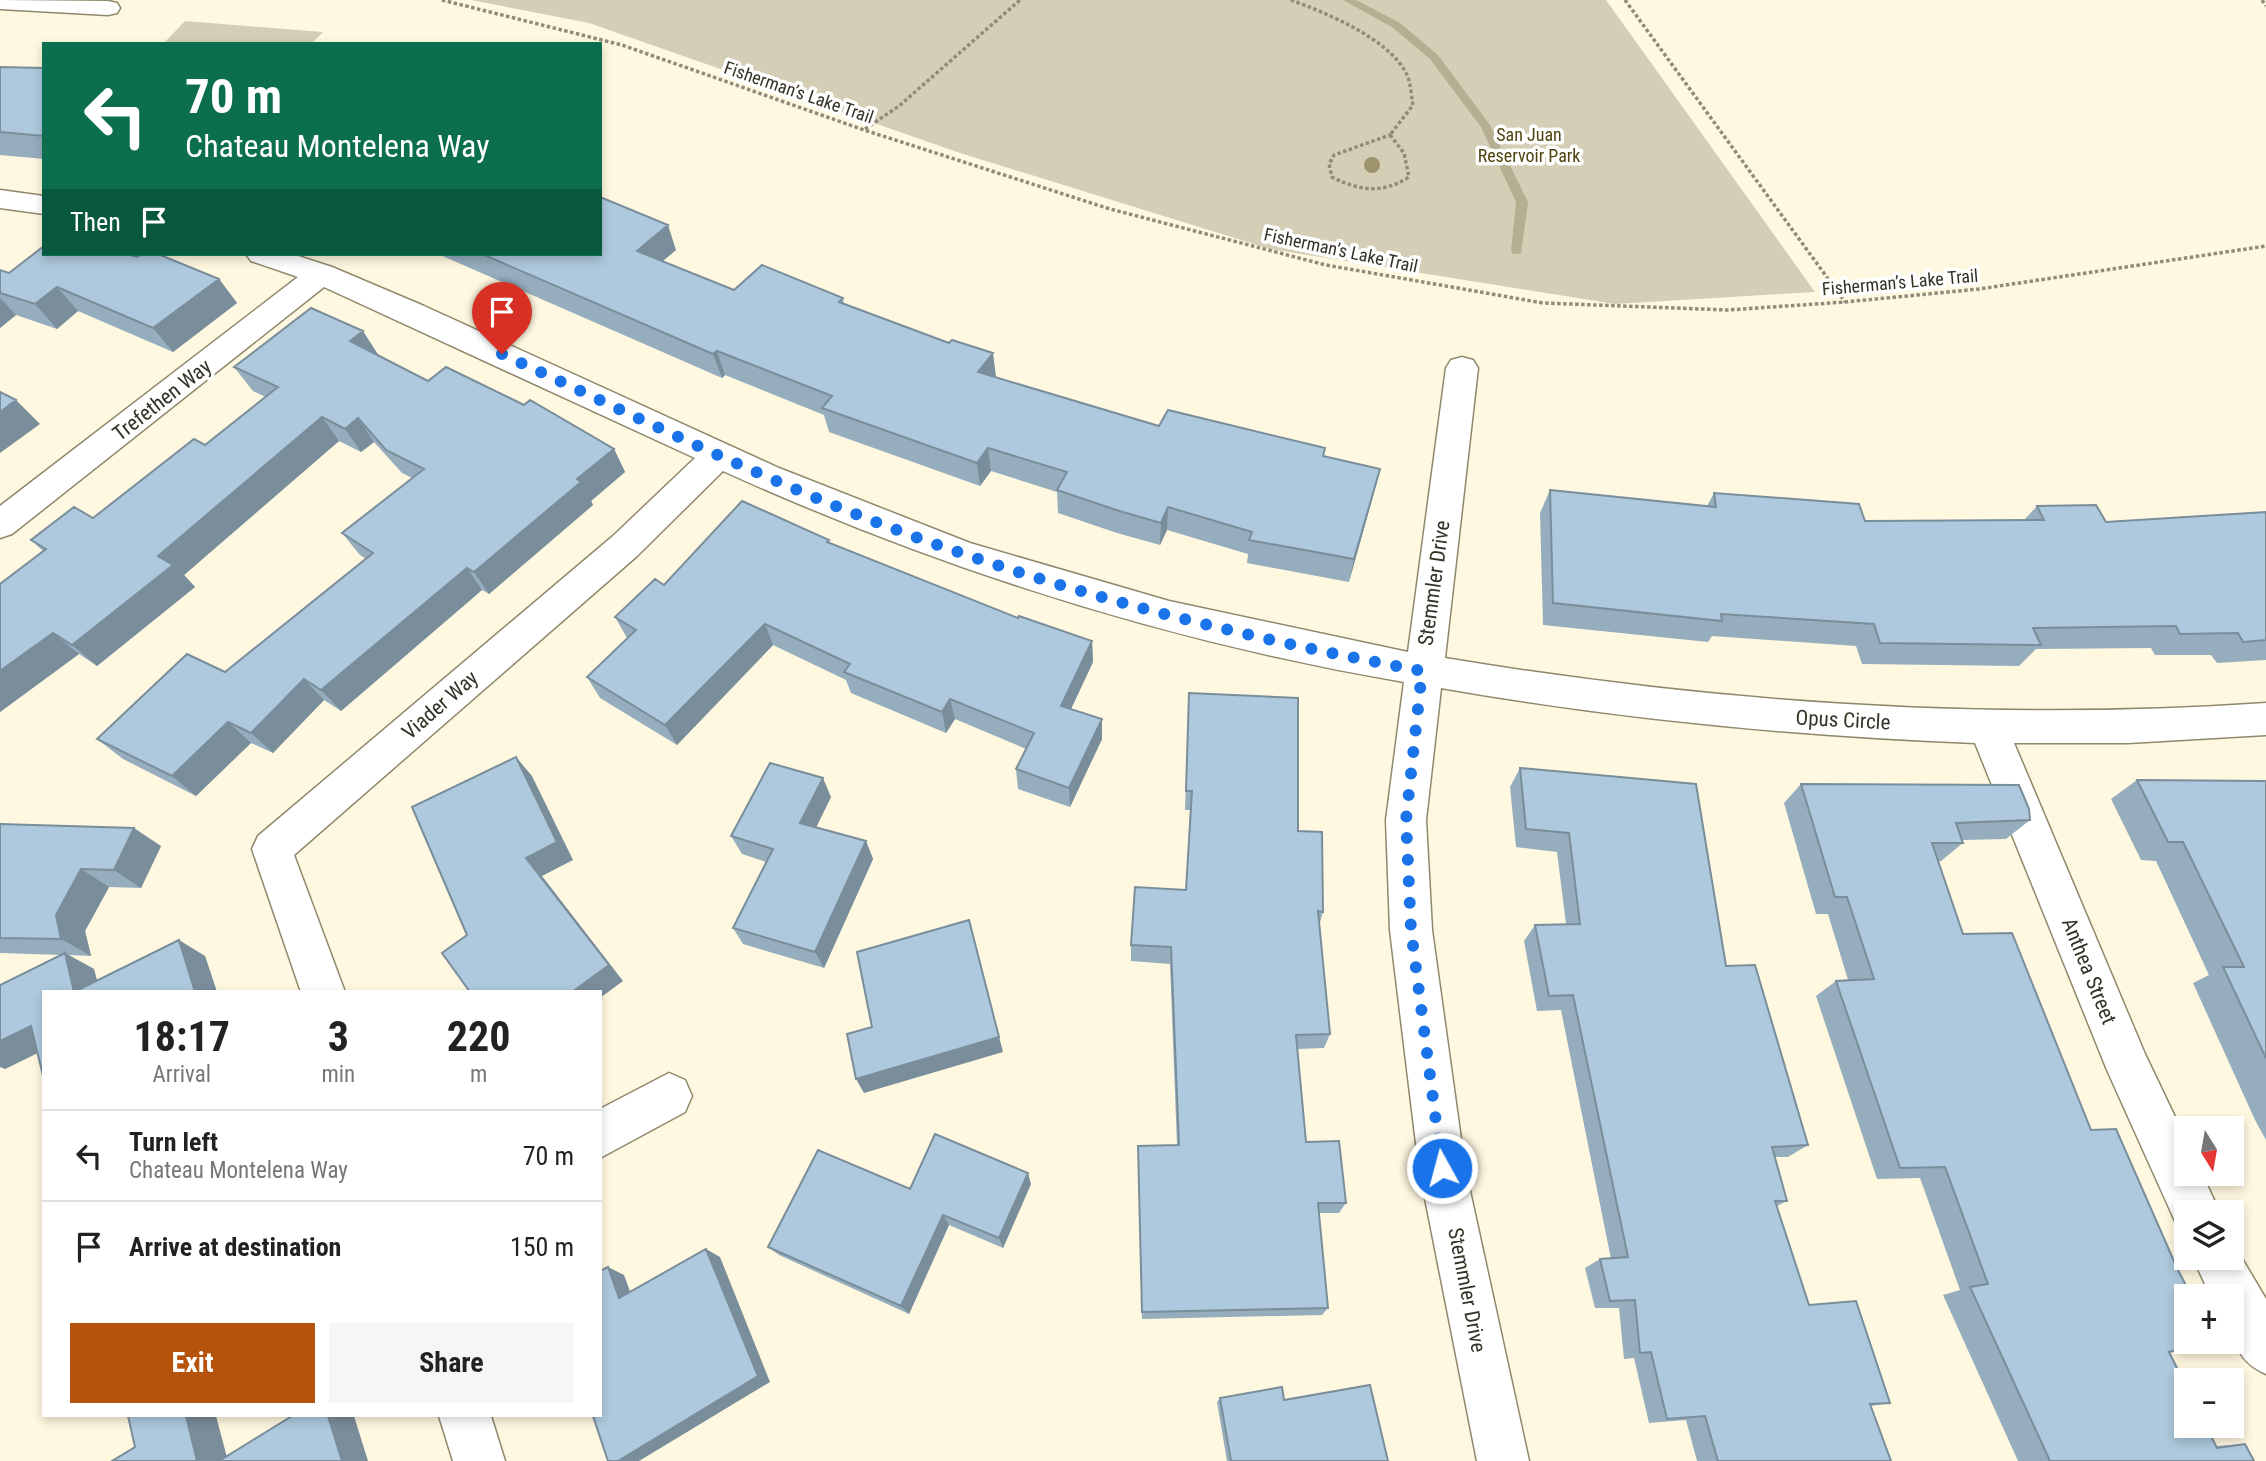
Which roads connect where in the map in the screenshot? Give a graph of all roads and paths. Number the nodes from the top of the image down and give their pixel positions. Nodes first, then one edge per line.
1 (442, 0) edge
2 (1020, 0) edge
3 (1292, 0) edge
4 (1625, 0) edge
5 (2262, 0) edge
6 (1, 1) edge
7 (2266, 6) edge
8 (108, 8) dead end
9 (864, 130) junction
10 (1390, 135) junction
11 (0, 199) edge
12 (42, 205) edge
13 (2266, 246) edge
14 (267, 256) edge
15 (321, 274) junction
16 (1845, 302) junction
17 (1462, 368) dead end
18 (719, 456) junction
19 (0, 524) edge
20 (1422, 671) junction
21 (2266, 719) edge
22 (1988, 727) junction
23 (322, 990) edge
24 (669, 1096) dead end
25 (602, 1134) edge
26 (2190, 1200) edge
27 (2223, 1270) edge
28 (2266, 1349) edge
29 (465, 1417) edge
30 (479, 1461) edge
31 (1503, 1461) edge

1 - 9 path, Fisherman’s Lake Trail
2 - 9 path
3 - 10 path
4 - 16 path
5 - 7 path
6 - 8 street
9 - 16 path, Fisherman’s Lake Trail
10 - 10 path
11 - 12 street
13 - 16 path, Fisherman’s Lake Trail
14 - 15 street, Opus Circle
15 - 18 street, Opus Circle
15 - 19 street, Trefethen Way
17 - 20 street, Stemmler Drive
18 - 20 street, Opus Circle
18 - 23 street, Viader Way
20 - 22 street, Opus Circle
20 - 31 street, Stemmler Drive
21 - 22 street, Opus Circle
22 - 26 street, Anthea Street
24 - 25 street
27 - 28 street
29 - 30 street

